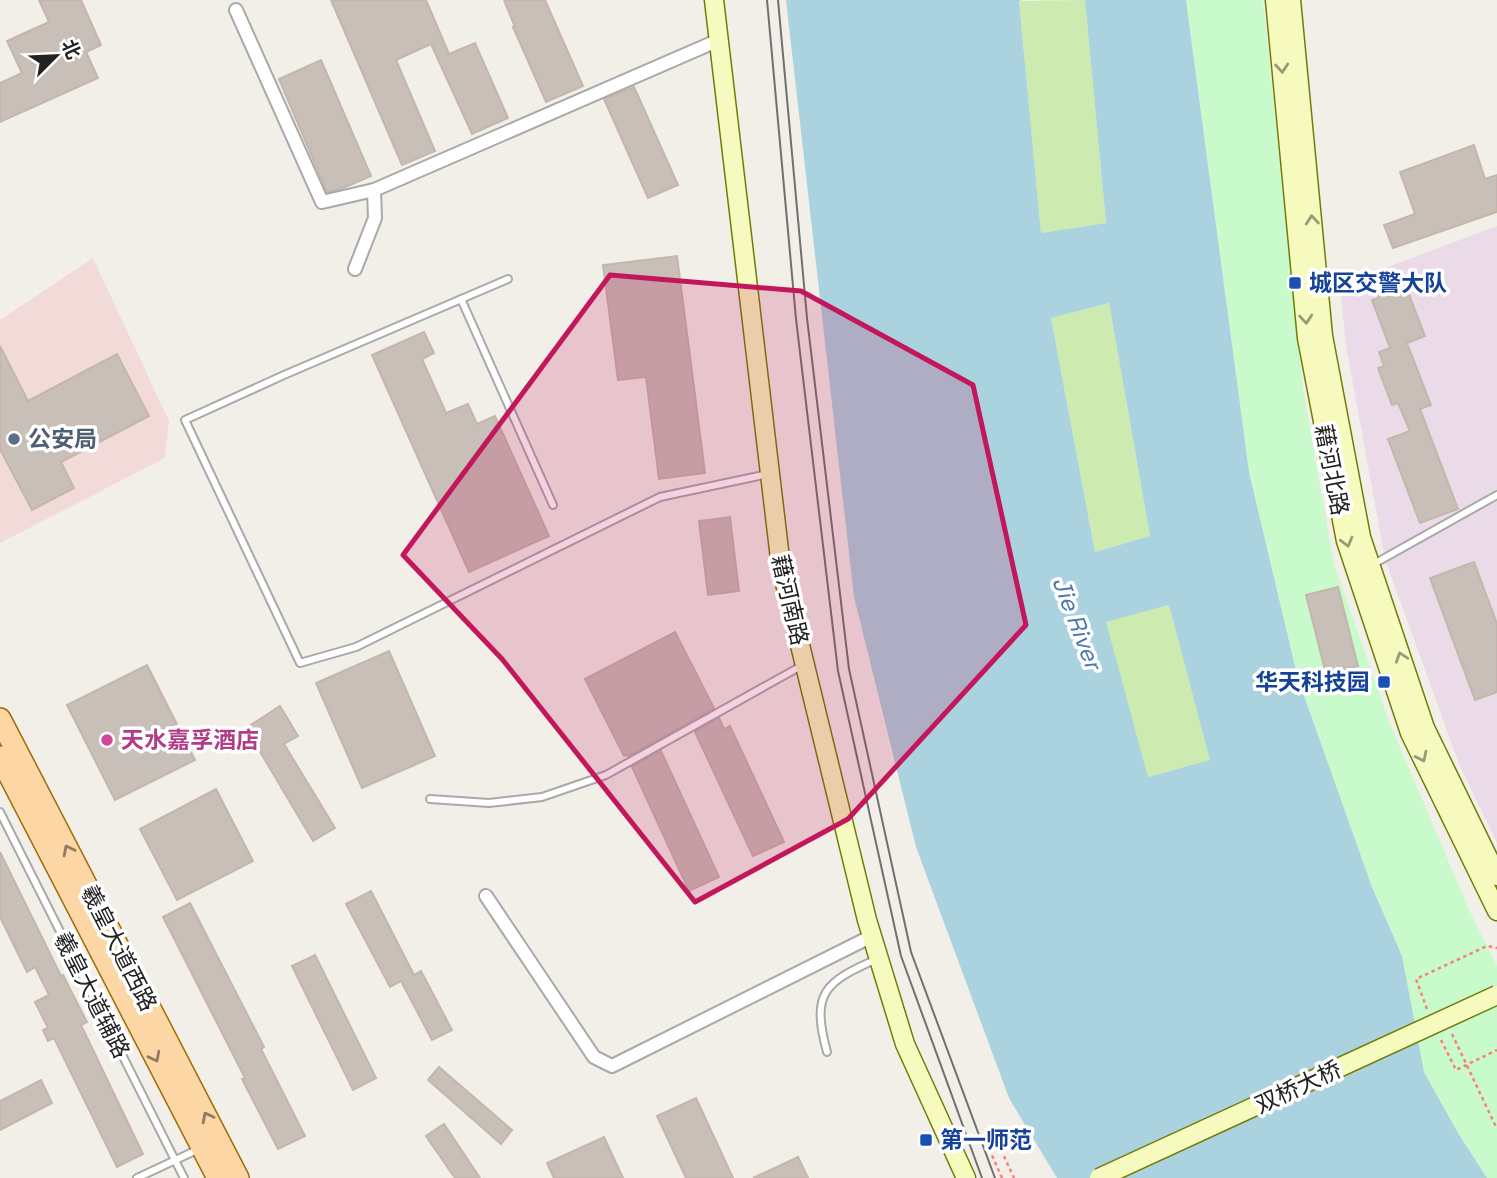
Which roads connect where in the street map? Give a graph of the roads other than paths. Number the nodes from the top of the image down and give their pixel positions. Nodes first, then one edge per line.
1 (714, 0) edge
2 (1275, 0) edge
3 (1291, 0) edge
4 (236, 10) dead end
5 (719, 40) junction
6 (374, 190) junction
7 (355, 269) dead end
8 (508, 279) dead end
9 (461, 299) junction
10 (769, 473) junction
11 (1497, 495) edge
12 (553, 505) dead end
13 (1370, 566) junction
14 (805, 664) junction
15 (0, 719) edge
16 (0, 757) edge
17 (430, 799) dead end
18 (0, 812) edge
19 (1497, 876) edge
20 (486, 896) dead end
21 (1497, 911) edge
22 (872, 936) junction
23 (879, 958) junction
24 (1497, 995) edge
25 (827, 1052) dead end
26 (202, 1147) junction
27 (174, 1160) junction
28 (137, 1178) edge
29 (184, 1178) edge
30 (218, 1178) edge
31 (238, 1178) edge
32 (966, 1178) edge
33 (1099, 1178) edge

1 - 5 main road, 藉河南路
2 -> 21 main road, 藉河北路
13 -> 3 main road, 藉河北路
4 - 6 street
5 - 6 street
5 - 10 main road, 藉河南路
6 - 7 street
8 - 9 lane
9 - 10 lane
9 - 12 lane
10 - 14 main road, 藉河南路
11 - 13 lane
19 -> 13 main road, 藉河北路
14 - 17 lane
14 - 22 main road, 藉河南路
31 -> 15 main road, 羲皇大道西路
16 -> 26 main road, 羲皇大道西路
18 - 27 lane, 羲皇大道辅路
20 - 22 street
22 - 23 main road, 藉河南路
23 - 25 lane
23 - 32 main road, 藉河南路
24 - 33 main road, 双桥大桥, bridge
26 - 27 lane
26 - 30 main road, 羲皇大道西路
27 - 28 lane
27 - 29 lane, 羲皇大道辅路

